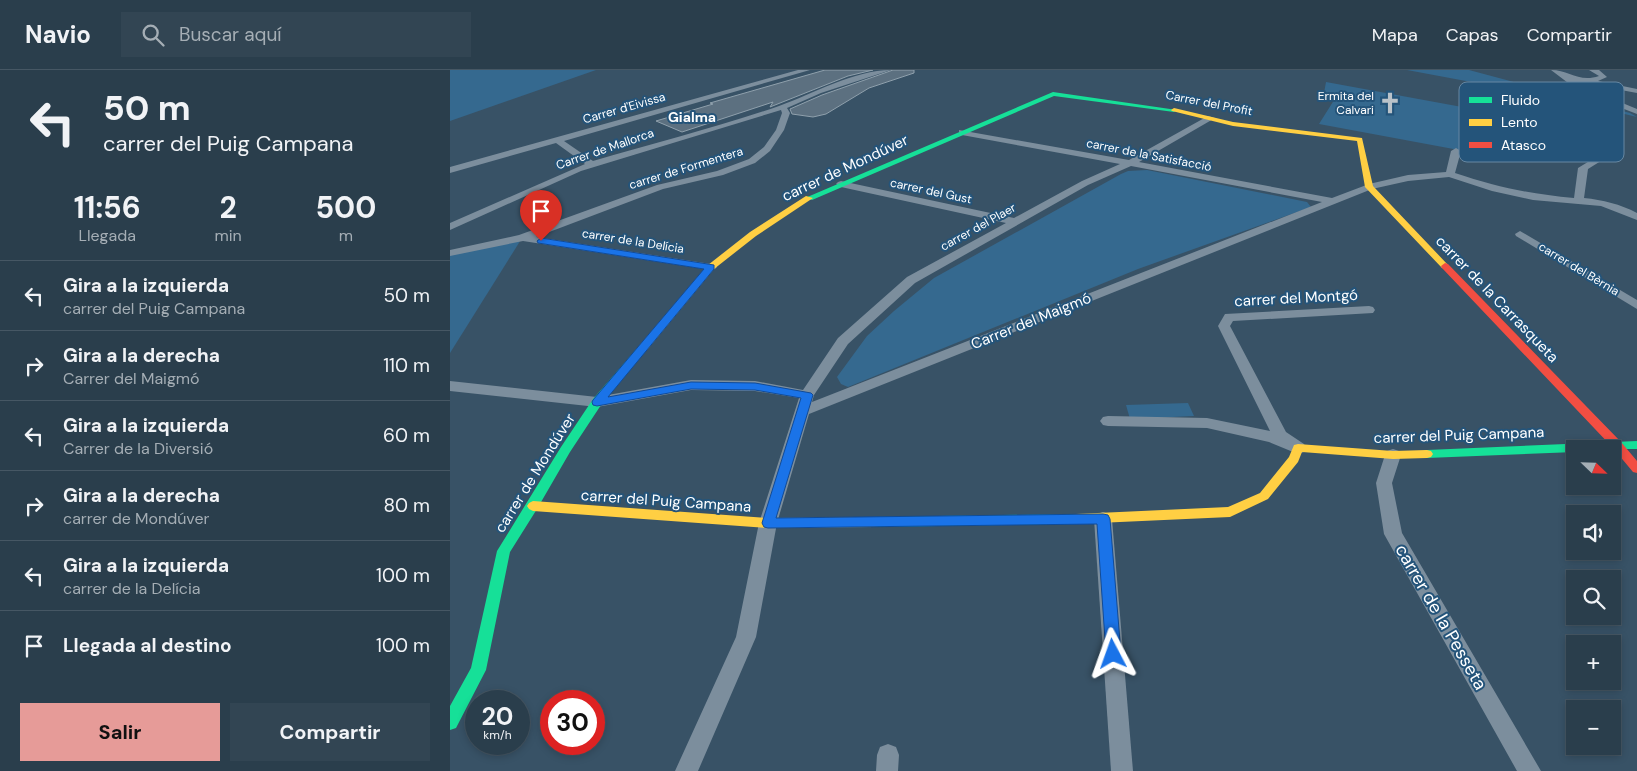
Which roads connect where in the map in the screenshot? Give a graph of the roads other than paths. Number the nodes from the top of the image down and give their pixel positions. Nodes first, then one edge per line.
1 (806, 70) edge
2 (886, 70) edge
3 (1546, 70) edge
4 (1593, 70) edge
5 (1556, 72) edge
6 (1601, 74) junction
7 (1567, 77) junction
8 (1586, 80) junction
9 (1573, 82) edge
10 (1595, 82) edge
11 (1637, 86) edge
12 (1624, 88) edge
13 (1637, 91) edge
14 (1624, 93) edge
15 (1053, 94) joint
16 (783, 107) junction
17 (1624, 107) edge
18 (1637, 112) edge
19 (1211, 118) junction
20 (962, 132) junction
21 (558, 140) junction
22 (1456, 152) dead end
23 (1593, 162) edge
24 (1129, 164) junction
25 (592, 165) junction
26 (450, 170) edge
27 (1450, 174) junction
28 (841, 184) junction
29 (1369, 187) junction
30 (1332, 202) junction
31 (1579, 202) junction
32 (1637, 217) edge
33 (1016, 222) junction
34 (450, 227) edge
35 (1520, 234) dead end
36 (522, 238) junction
37 (450, 253) edge
38 (711, 267) junction
39 (1637, 305) edge
40 (1369, 310) dead end
41 (450, 386) edge
42 (597, 402) junction
43 (805, 403) junction
44 (1108, 421) dead end
45 (1611, 440) edge
46 (1621, 445) edge
47 (1637, 445) edge
48 (1566, 447) edge
49 (1298, 448) junction
50 (1621, 451) edge
51 (1394, 455) junction
52 (1637, 469) edge
53 (533, 506) junction
54 (1103, 519) junction
55 (768, 523) junction
56 (450, 722) edge
57 (686, 771) edge
58 (1122, 771) edge
59 (1530, 771) edge

1 - 21 street, Carrer d'Eivissa
2 - 16 street, Carrer de Mallorca
3 - 5 street
4 - 6 street
5 - 7 street
6 - 8 street
6 - 11 street
7 - 8 street
7 - 9 street
8 - 10 street
12 - 13 street
13 - 14 street
15 - 19 street, Carrer del Profit
15 - 20 street, carrer de Mondúver
16 - 25 street, Carrer de Mallorca
16 - 36 street, carrer de Formentera
17 - 18 street
19 - 24 street, carrer del Plaer
19 - 29 street, Carrer del Profit
20 - 24 street, carrer de la Satisfacció
20 - 28 street, carrer de Mondúver
21 - 25 street
21 - 26 street, Carrer d'Eivissa
22 - 27 street
23 - 31 street
24 - 30 street, carrer de la Satisfacció
24 - 33 street, carrer del Plaer
25 - 34 street, Carrer de Mallorca
27 - 29 street, Carrer del Maigmó
27 - 31 street
28 - 33 street, carrer del Gust
28 - 38 street, carrer de Mondúver
29 - 30 street, Carrer del Maigmó
29 - 45 street, carrer de la Carrasqueta
30 - 43 street, Carrer del Maigmó
31 - 32 street
33 - 43 street, carrer del Plaer
35 - 39 street, carrer del Bèrnia
36 - 37 street, carrer de Formentera
36 - 38 street, carrer de la Delícia
38 - 42 street, carrer de Mondúver
40 - 49 street, carrer del Montgó
41 - 42 street
42 - 43 street
42 - 53 street, carrer de Mondúver
43 - 55 street
44 - 49 street
46 - 47 street, carrer del Puig Campana
48 - 51 street, carrer del Puig Campana
49 - 51 street, carrer del Puig Campana
49 - 54 street, carrer del Puig Campana
50 - 52 street, carrer de la Carrasqueta
51 - 59 street, carrer de la Pesseta
53 - 55 street, carrer del Puig Campana
53 - 56 street, carrer de Mondúver
54 - 55 street, carrer del Puig Campana
54 - 58 street
55 - 57 street

